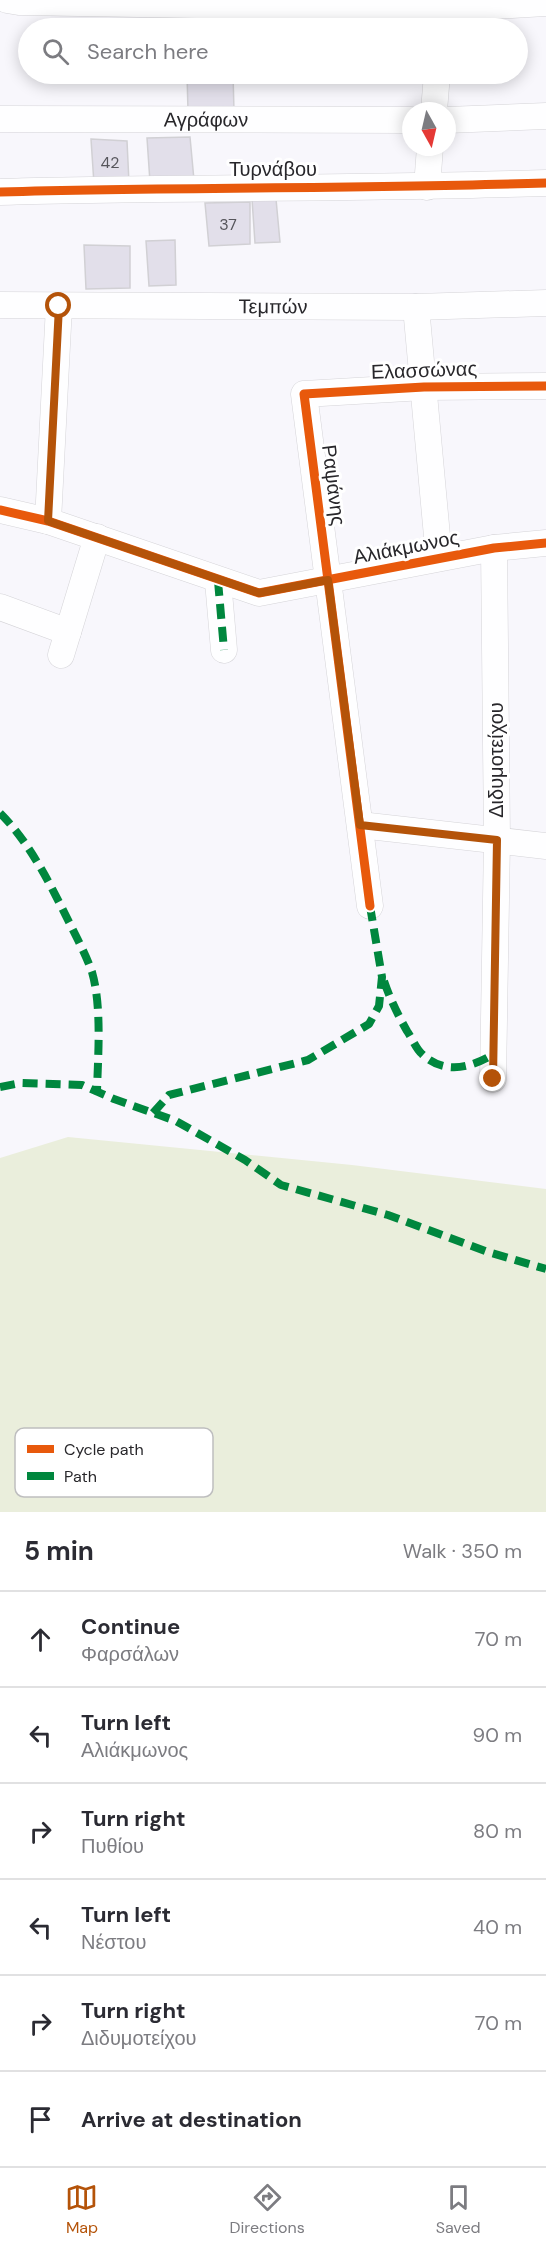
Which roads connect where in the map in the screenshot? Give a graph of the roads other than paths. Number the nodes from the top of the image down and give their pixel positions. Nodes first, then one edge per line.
1 (7, 0) edge
2 (546, 3) edge
3 (442, 12) edge
4 (436, 84) edge
5 (435, 102) edge
6 (546, 116) edge
7 (0, 119) edge
8 (402, 120) edge
9 (456, 120) edge
10 (429, 156) edge
11 (546, 183) edge
12 (427, 187) junction
13 (0, 192) edge
14 (546, 303) edge
15 (0, 305) edge
16 (59, 306) junction
17 (416, 307) junction
18 (546, 386) edge
19 (424, 387) junction
20 (304, 394) joint
21 (0, 510) edge
22 (48, 521) junction
23 (97, 537) junction
24 (546, 543) edge
25 (494, 548) junction
26 (439, 558) junction
27 (328, 580) junction
28 (218, 581) junction
29 (0, 607) edge
30 (224, 650) dead end
31 (360, 825) junction
32 (497, 840) junction
33 (546, 846) edge
34 (370, 906) dead end
35 (493, 1079) dead end

1 - 3 street
2 - 3 street
4 - 5 street
6 - 9 street
7 - 8 street, Αγράφων
10 - 12 street
11 - 12 street, Τυρνάβου
12 - 13 street, Τυρνάβου
14 - 17 street, Τεμπών
15 - 16 street, Τεμπών
16 - 17 street, Τεμπών
16 - 22 street
17 - 19 street
18 - 19 street, Ελασσώνας
19 - 20 street, Ελασσώνας
19 - 26 street
20 - 27 street, Ραψάνης
21 - 22 street, Αλιάκμωνος
22 - 23 street, Αλιάκμωνος
23 - 28 street, Αλιάκμωνος
23 - 29 street
24 - 25 street, Αλιάκμωνος
25 - 26 street, Αλιάκμωνος
25 - 32 street, Διδυμοτείχου
26 - 27 street, Αλιάκμωνος
27 - 28 street, Αλιάκμωνος
27 - 31 street, Ραψάνης
28 - 30 street
31 - 32 street
31 - 34 street, Ραψάνης
32 - 33 street
32 - 35 street, Διδυμοτείχου

